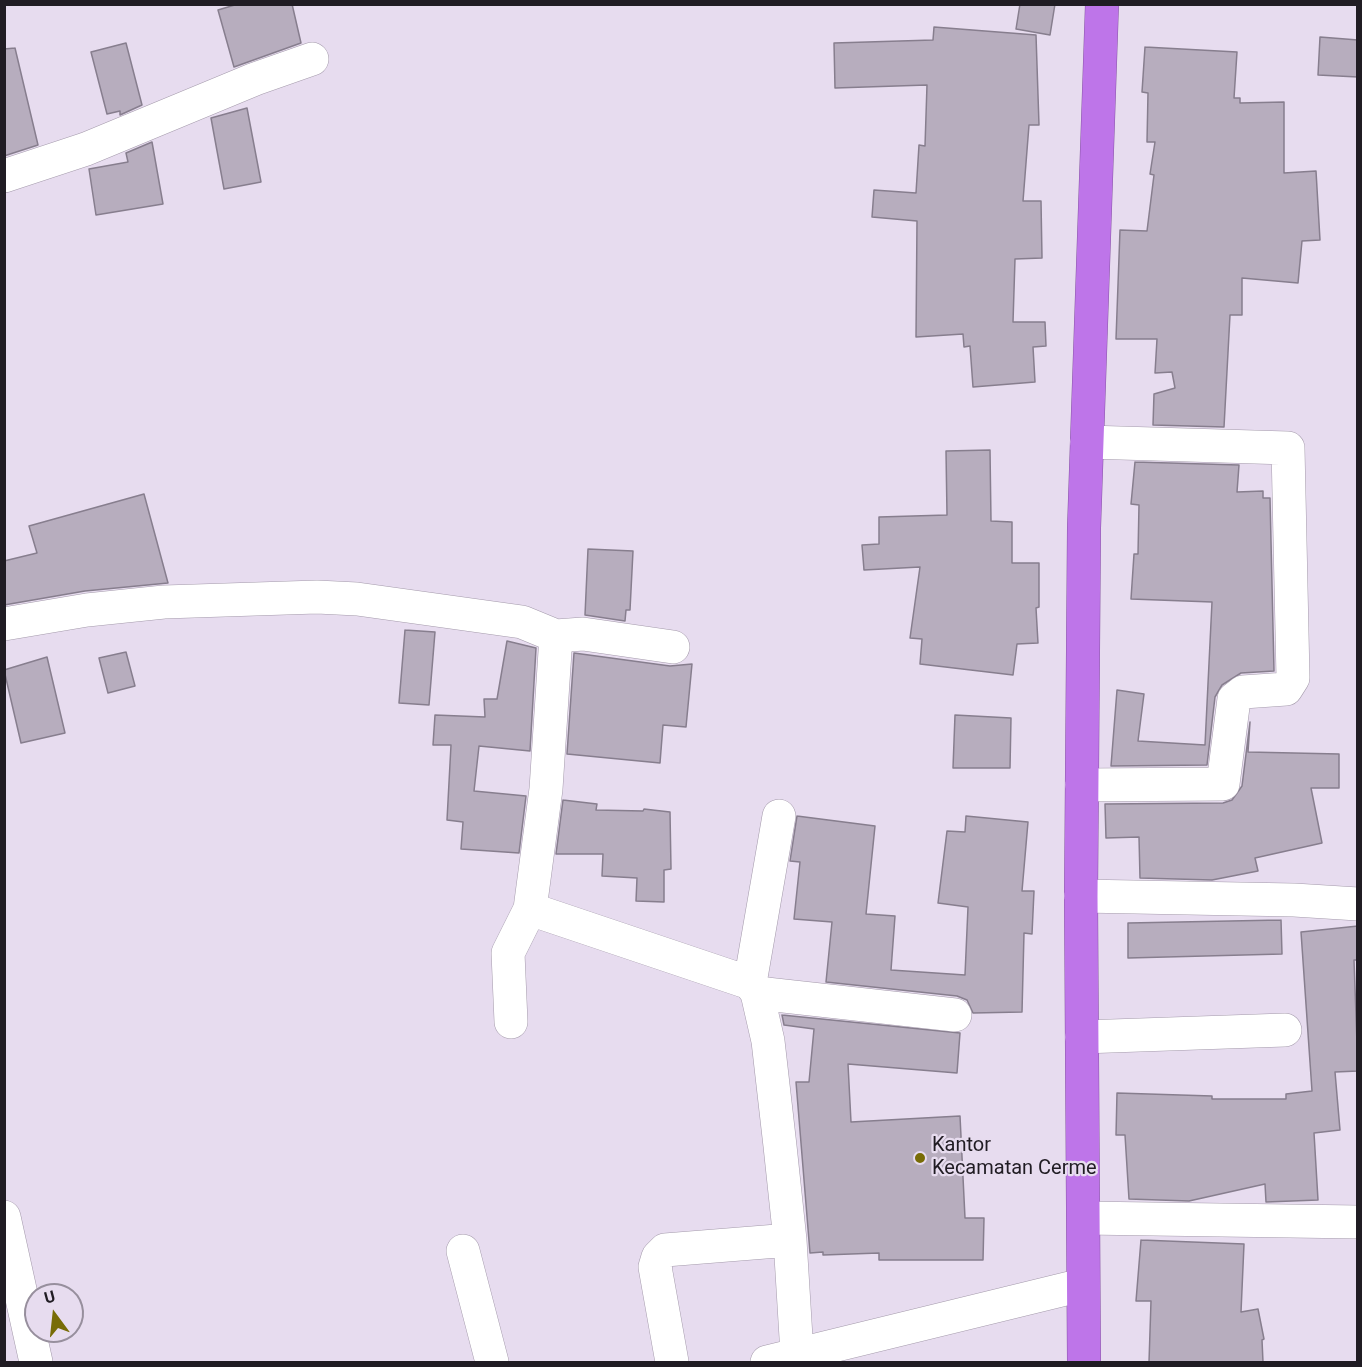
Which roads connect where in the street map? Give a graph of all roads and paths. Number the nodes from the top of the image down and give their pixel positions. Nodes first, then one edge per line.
1 (1102, 4) edge
2 (312, 59) dead end
3 (4, 176) edge
4 (1087, 442) junction
5 (4, 624) edge
6 (556, 636) junction
7 (674, 647) dead end
8 (1082, 785) junction
9 (779, 816) dead end
10 (1081, 896) junction
11 (1358, 904) edge
12 (530, 909) junction
13 (754, 988) junction
14 (955, 1015) dead end
15 (511, 1022) dead end
16 (1285, 1030) dead end
17 (1082, 1037) junction
18 (1084, 1218) junction
19 (1358, 1222) edge
20 (6, 1231) edge
21 (790, 1240) junction
22 (463, 1251) dead end
23 (1082, 1285) junction
24 (782, 1358) edge
25 (36, 1362) edge
26 (492, 1362) edge
27 (672, 1362) edge
28 (1084, 1362) edge

1 - 4 highway
2 - 3 street
4 - 8 highway
4 - 8 street
5 - 6 street
6 - 7 street
6 - 12 street
8 - 10 highway
9 - 13 street
10 - 11 street
10 - 17 highway
12 - 13 street
12 - 15 street
13 - 14 street
13 - 21 street
16 - 17 street
17 - 18 highway
18 - 19 street
18 - 23 highway
20 - 25 street
21 - 24 street
21 - 27 street
22 - 26 street
23 - 24 street
23 - 28 highway

